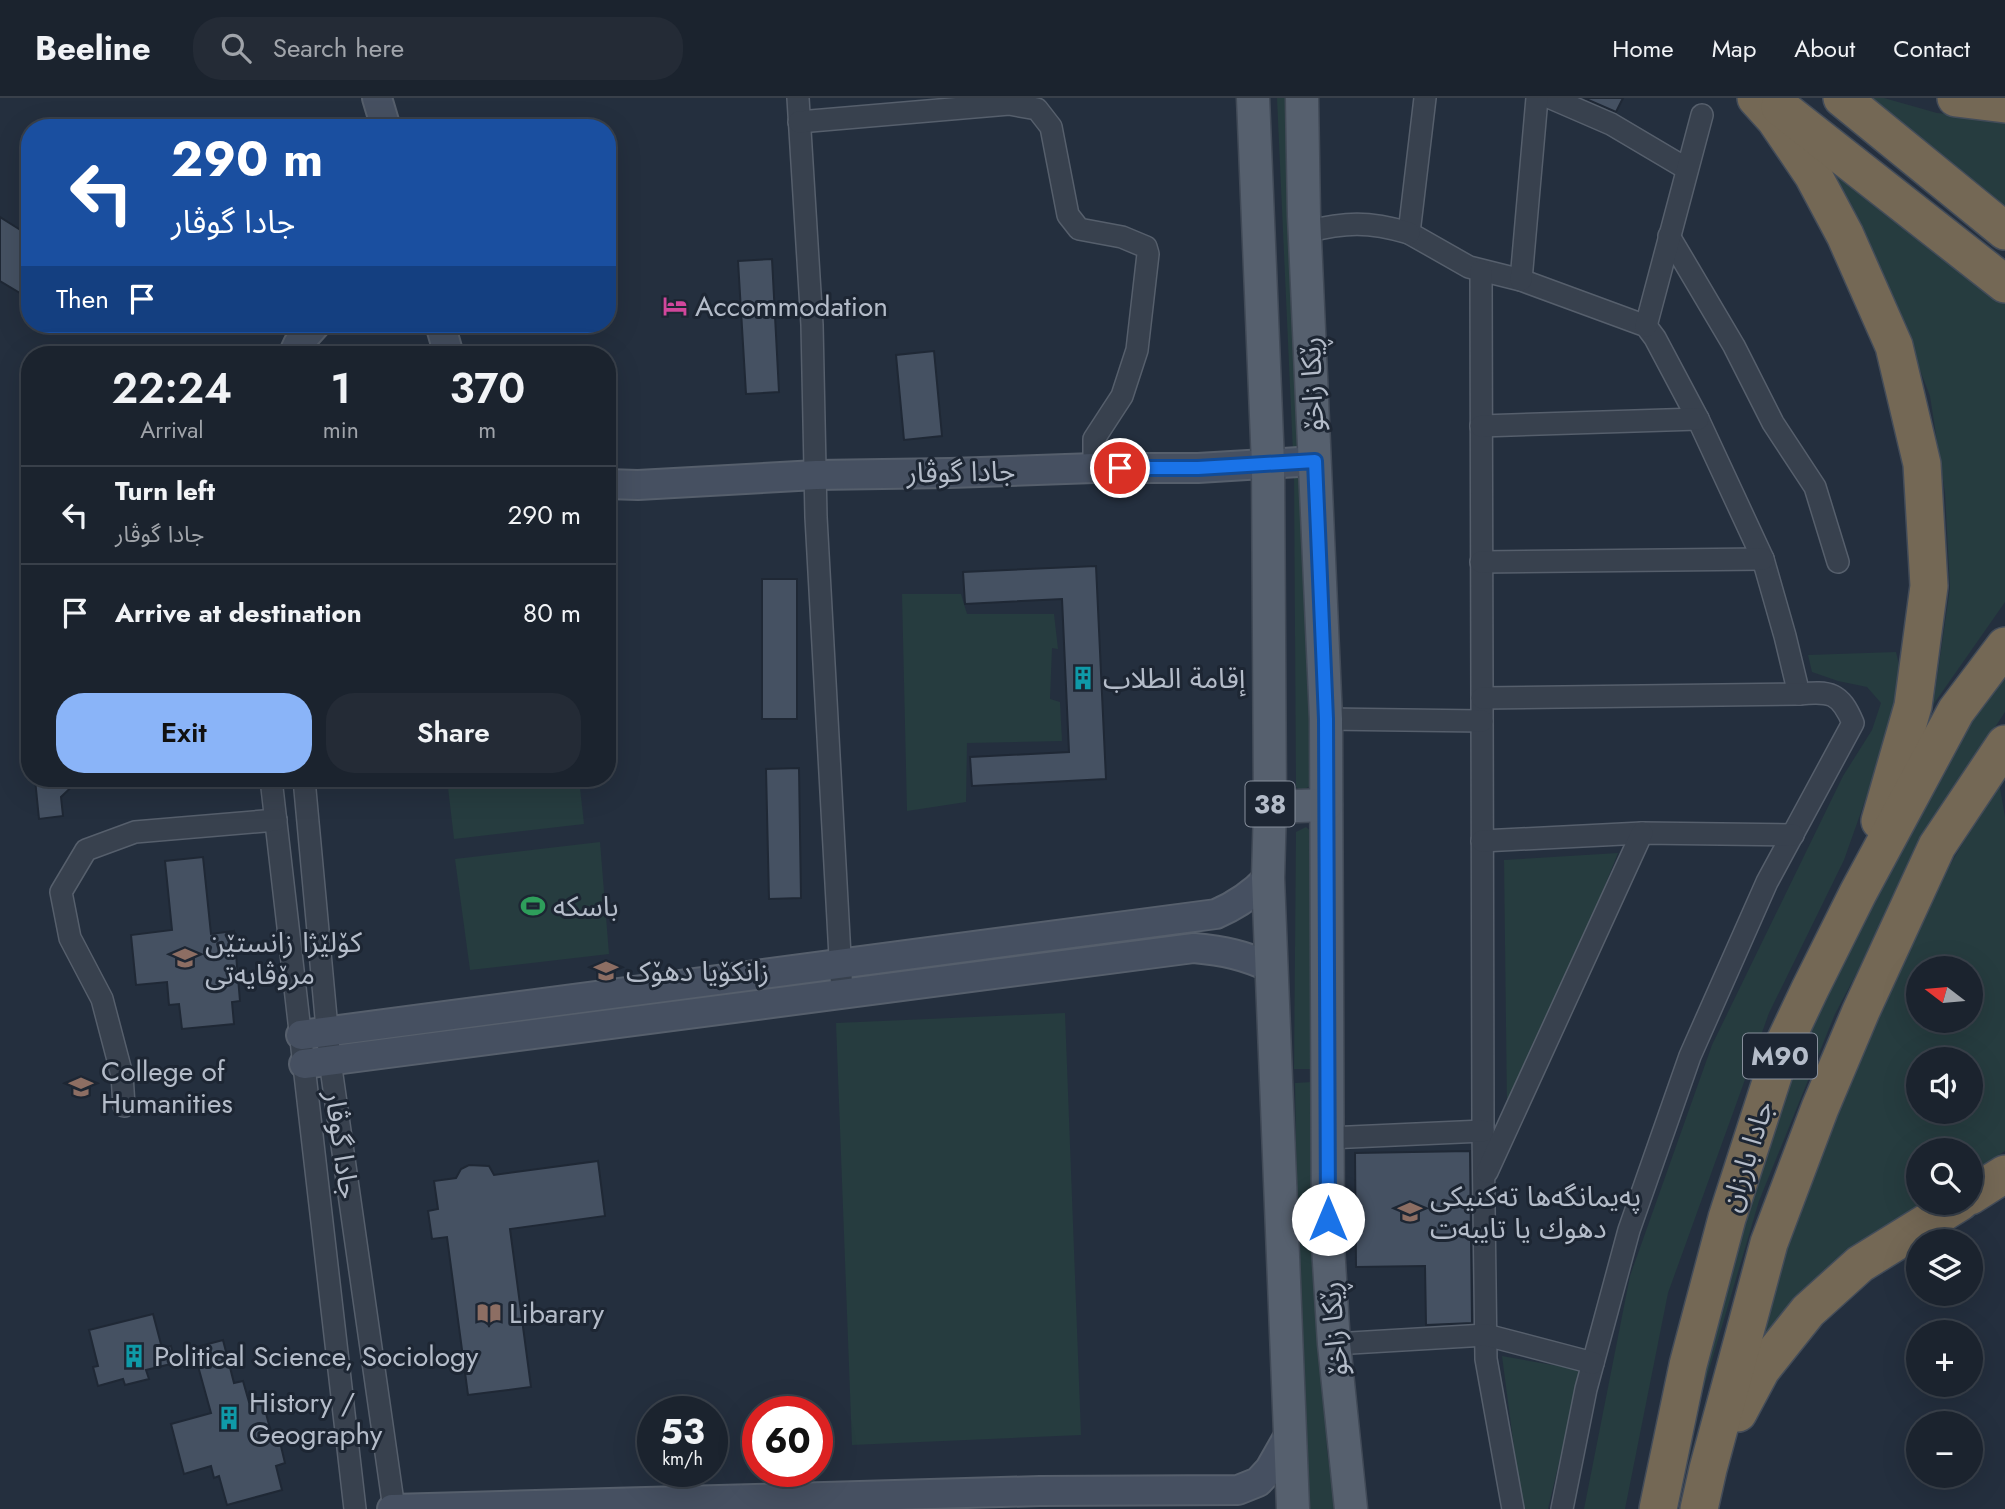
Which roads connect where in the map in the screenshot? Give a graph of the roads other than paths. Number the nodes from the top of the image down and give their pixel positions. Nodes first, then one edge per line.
1 (377, 98) edge
2 (798, 98) edge
3 (1253, 98) edge
4 (1303, 98) edge
5 (1425, 98) edge
6 (1536, 98) edge
7 (1551, 98) edge
8 (1756, 98) edge
9 (1768, 98) edge
10 (1842, 98) edge
11 (1956, 98) edge
12 (2005, 104) edge
13 (1702, 115) dead end
14 (383, 119) edge
15 (799, 122) junction
16 (1687, 169) junction
17 (2005, 231) edge
18 (1305, 232) junction
19 (1409, 233) junction
20 (1669, 236) junction
21 (1481, 271) junction
22 (1521, 280) junction
23 (2005, 284) edge
24 (1646, 326) junction
25 (1698, 419) junction
26 (1481, 426) junction
27 (1315, 461) junction
28 (1268, 464) junction
29 (1094, 468) junction
30 (816, 475) junction
31 (616, 484) edge
32 (1763, 559) junction
33 (1481, 562) junction
34 (1838, 562) dead end
35 (2005, 646) edge
36 (1799, 694) junction
37 (1482, 698) junction
38 (1326, 719) junction
39 (1482, 721) junction
40 (2005, 744) edge
41 (272, 787) edge
42 (304, 787) edge
43 (1326, 805) junction
44 (1270, 807) junction
45 (276, 820) junction
46 (1642, 833) junction
47 (1793, 835) junction
48 (1482, 841) junction
49 (1268, 878) junction
50 (1858, 893) junction
51 (1189, 918) junction
52 (1194, 948) junction
53 (840, 965) junction
54 (1270, 967) junction
55 (842, 993) junction
56 (314, 1033) junction
57 (317, 1062) junction
58 (124, 1106) dead end
59 (1483, 1131) junction
60 (1328, 1138) junction
61 (2005, 1174) edge
62 (1484, 1179) junction
63 (1983, 1188) edge
64 (1939, 1215) edge
65 (1486, 1335) junction
66 (1334, 1344) junction
67 (1593, 1363) junction
68 (1291, 1432) junction
69 (1707, 1469) junction
70 (1258, 1496) edge
71 (1028, 1500) edge
72 (355, 1509) edge
73 (393, 1509) edge
74 (1293, 1509) edge
75 (1351, 1509) edge
76 (1513, 1509) edge
77 (1562, 1509) edge
78 (1657, 1509) edge
79 (1699, 1509) edge

1 - 14 street
2 - 15 street
3 - 28 main road, ڕێکا زاخۆ / 38
4 - 18 main road, ڕێکا زاخۆ / 38
5 - 19 street
6 - 22 street
7 - 16 street
8 - 50 highway
9 - 23 highway
10 - 17 highway
11 - 12 highway
13 - 16 street
15 - 29 street
15 - 30 street
16 - 20 street
18 - 19 street
18 - 27 main road, ڕێکا زاخۆ / 38
19 - 21 street
20 - 24 street
20 - 34 street
21 - 22 street
21 - 26 street
22 - 24 street
24 - 25 street
25 - 26 street
25 - 32 street
26 - 33 street
27 - 28 street, جادا گوڤار
27 - 38 main road, ڕێکا زاخۆ / 38
28 - 29 street, جادا گوڤار
28 - 44 main road, ڕێکا زاخۆ / 38
29 - 30 street, جادا گوڤار
30 - 31 street, جادا گوڤار
30 - 53 street
32 - 33 street
32 - 36 street
33 - 37 street
35 - 50 highway, جادا بارزان / M90
36 - 37 street
36 - 47 street
37 - 39 street
38 - 39 street
38 - 43 main road, ڕێکا زاخۆ / 38
39 - 48 street
40 - 69 highway, جادا بارزان / M90
41 - 45 street, جادا گوڤار
42 - 56 street, جادا گوڤار
43 - 44 main road
43 - 60 main road, ڕێکا زاخۆ / 38
44 - 49 main road, ڕێکا زاخۆ / 38
45 - 56 street, جادا گوڤار
45 - 58 street
46 - 47 street
46 - 48 street
46 - 62 street
47 - 67 street
48 - 59 street
49 - 51 street
49 - 54 main road, ڕێکا زاخۆ / 38
50 - 78 highway, جادا بارزان / M90
51 - 52 street
51 - 53 street
52 - 54 street
52 - 55 street
53 - 55 street
53 - 56 street
54 - 68 main road, ڕێکا زاخۆ / 38
55 - 57 street
56 - 57 street, جادا گوڤار
57 - 72 street, جادا گوڤار
57 - 73 street, جادا گوڤار
59 - 60 street
59 - 62 street
60 - 66 main road, ڕێکا زاخۆ / 38
61 - 63 highway
62 - 65 street
64 - 69 highway
65 - 66 street
65 - 67 street
65 - 76 street
66 - 75 main road, ڕێکا زاخۆ / 38
67 - 77 street
68 - 70 street
68 - 74 main road, ڕێکا زاخۆ / 38
69 - 79 highway, جادا بارزان / M90
70 - 71 street
71 - 73 street

